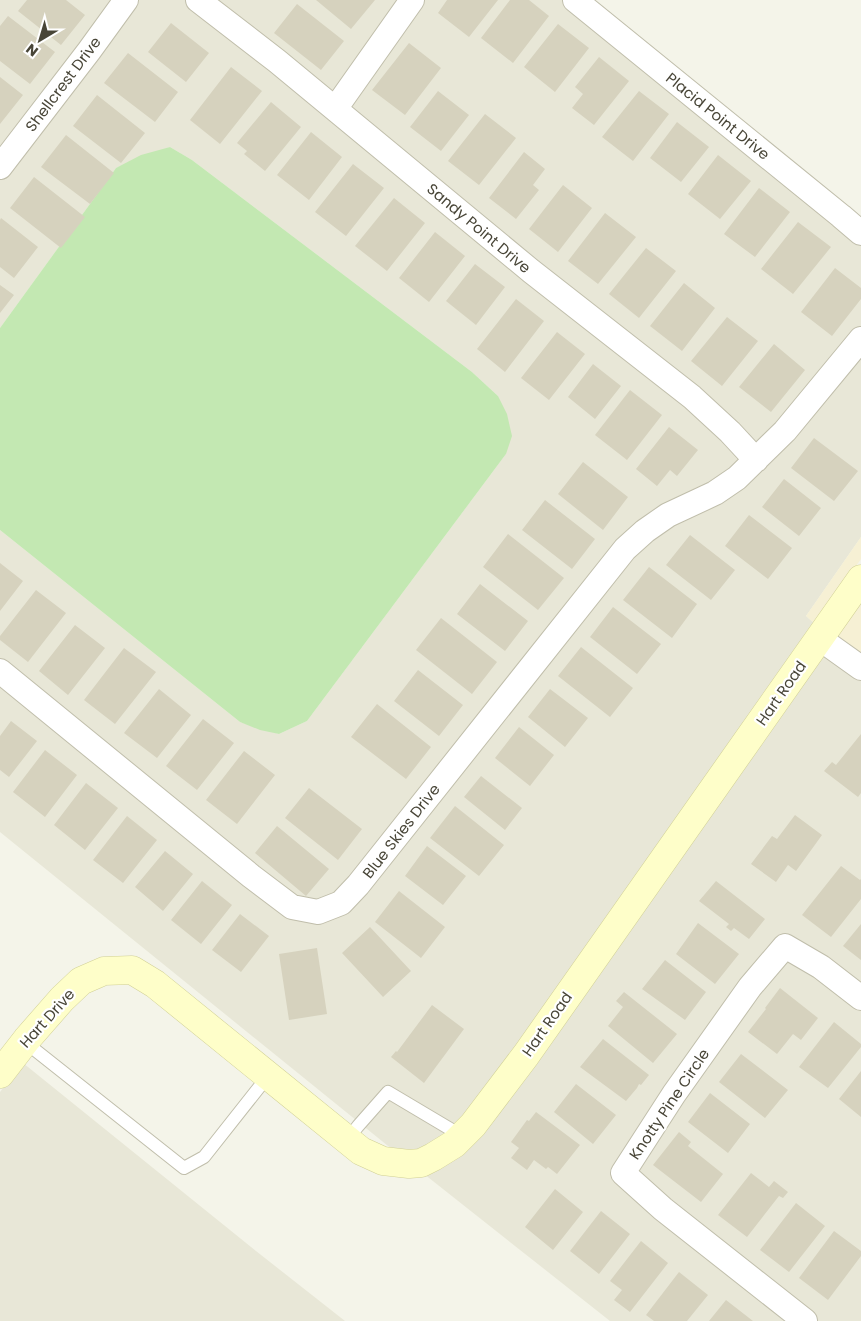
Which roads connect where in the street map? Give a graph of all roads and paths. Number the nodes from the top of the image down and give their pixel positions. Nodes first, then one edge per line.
1 (126, 0) edge
2 (198, 0) edge
3 (412, 0) edge
4 (575, 0) edge
5 (335, 109) junction
6 (0, 167) edge
7 (861, 233) edge
8 (861, 339) edge
9 (756, 460) junction
10 (861, 578) edge
11 (819, 638) junction
12 (861, 668) edge
13 (0, 671) edge
14 (132, 970) joint
15 (861, 998) edge
16 (25, 1042) junction
17 (0, 1074) edge
18 (268, 1076) junction
19 (462, 1136) junction
20 (347, 1140) junction
21 (805, 1321) edge

1 - 6 street, Shellcrest Drive
2 - 5 street, Sandy Point Drive
3 - 5 street
4 - 7 street, Placid Point Drive
5 - 9 street, Sandy Point Drive
8 - 9 street
9 - 13 street, Blue Skies Drive
10 - 11 street, Hart Road
11 - 12 street
11 - 19 street, Hart Road
14 - 16 street, Hart Drive
14 - 18 street, Hart Road
15 - 21 street, Knotty Pine Circle
16 - 17 street, Hart Drive
16 - 18 lane
18 - 20 street, Hart Road
19 - 20 street, Hart Road
19 - 20 lane

